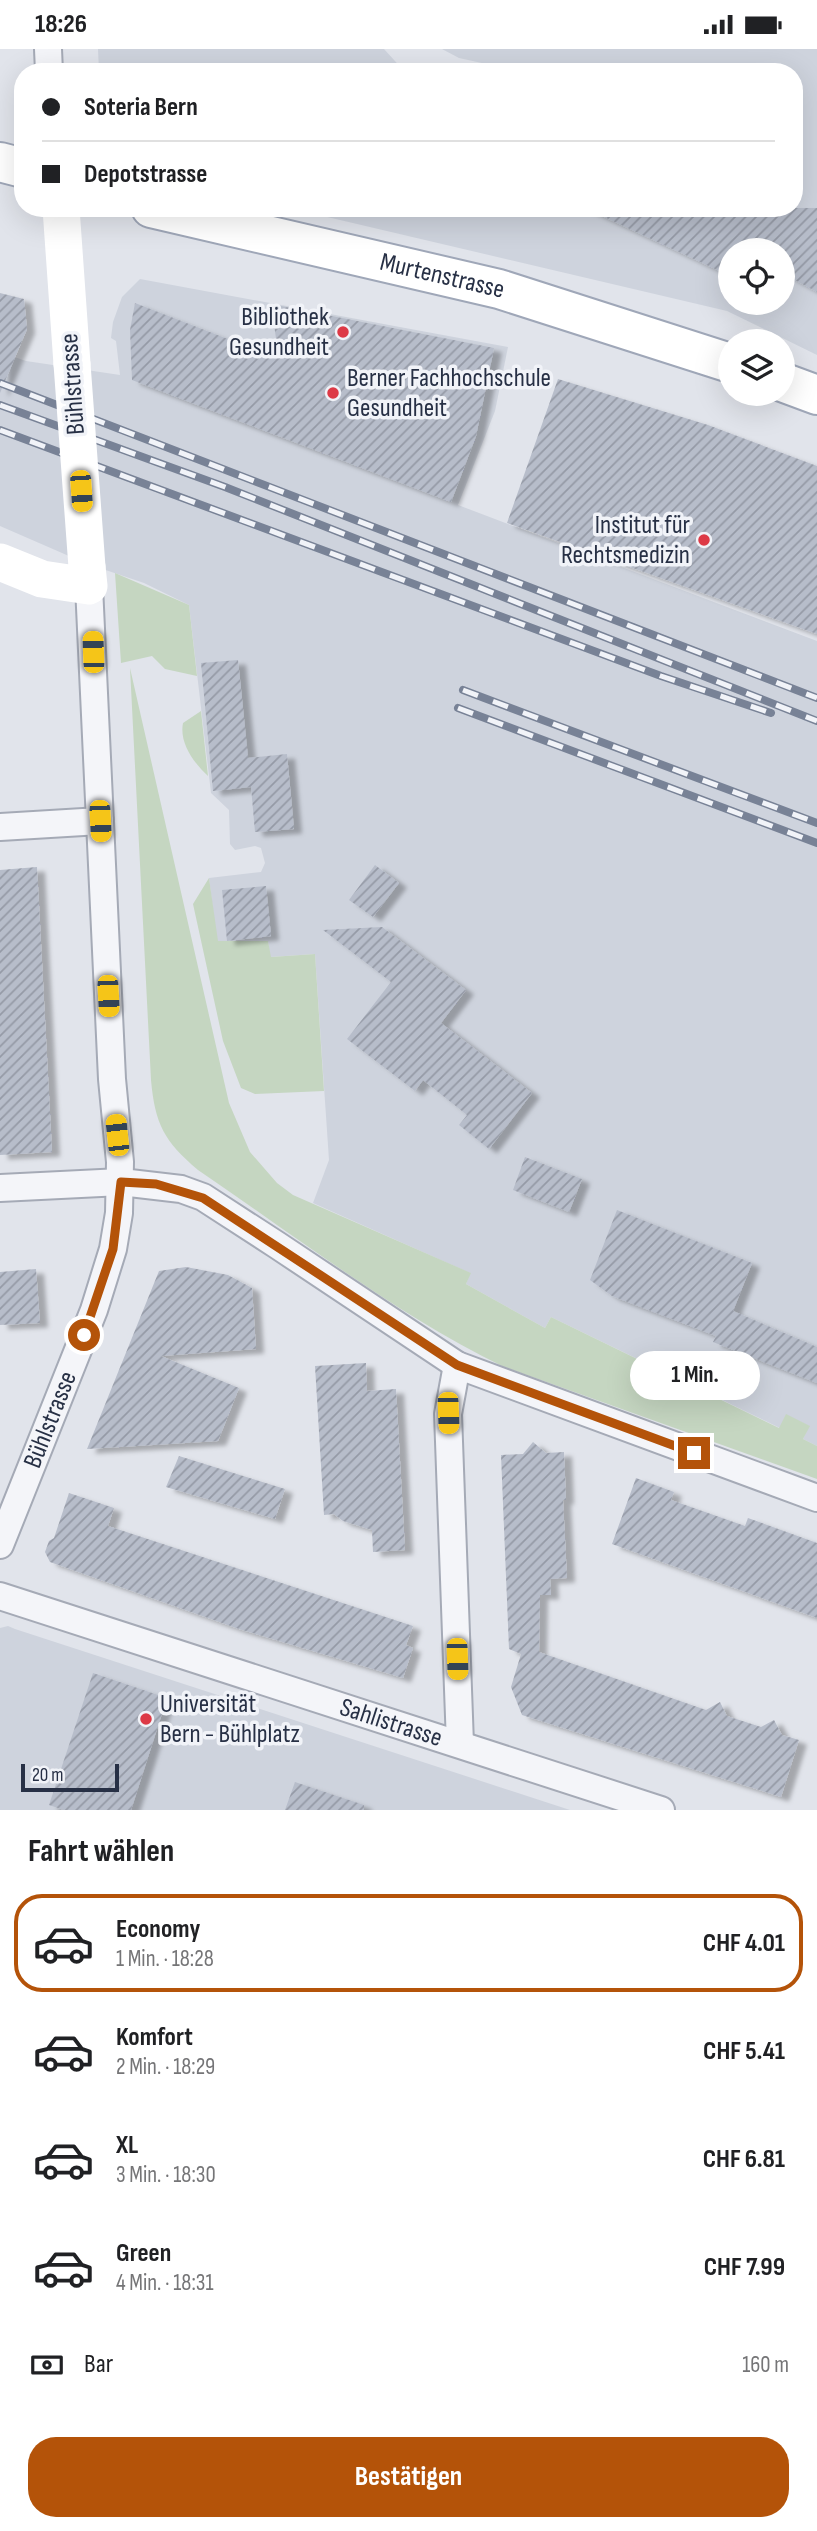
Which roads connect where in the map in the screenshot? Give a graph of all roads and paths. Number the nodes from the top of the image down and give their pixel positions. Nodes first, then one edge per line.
1 (62, 217) edge
2 (190, 217) edge
3 (718, 358) edge
4 (795, 387) edge
5 (817, 395) edge
6 (0, 562) edge
7 (88, 577) junction
8 (100, 821) junction
9 (0, 827) edge
10 (121, 1182) junction
11 (0, 1188) edge
12 (457, 1365) junction
13 (817, 1498) edge
14 (0, 1545) edge
15 (0, 1596) edge
16 (460, 1744) junction
17 (661, 1810) edge

1 - 7 main road, Bühlstrasse, bridge
2 - 3 main road, Murtenstrasse
4 - 5 main road
6 - 7 main road
7 - 8 street, Bühlstrasse
8 - 9 street
8 - 10 street, Bühlstrasse
10 - 11 street
10 - 12 street
10 - 14 street, Bühlstrasse
12 - 13 street
12 - 16 street
15 - 16 street, Sahlistrasse
16 - 17 street, Sahlistrasse

